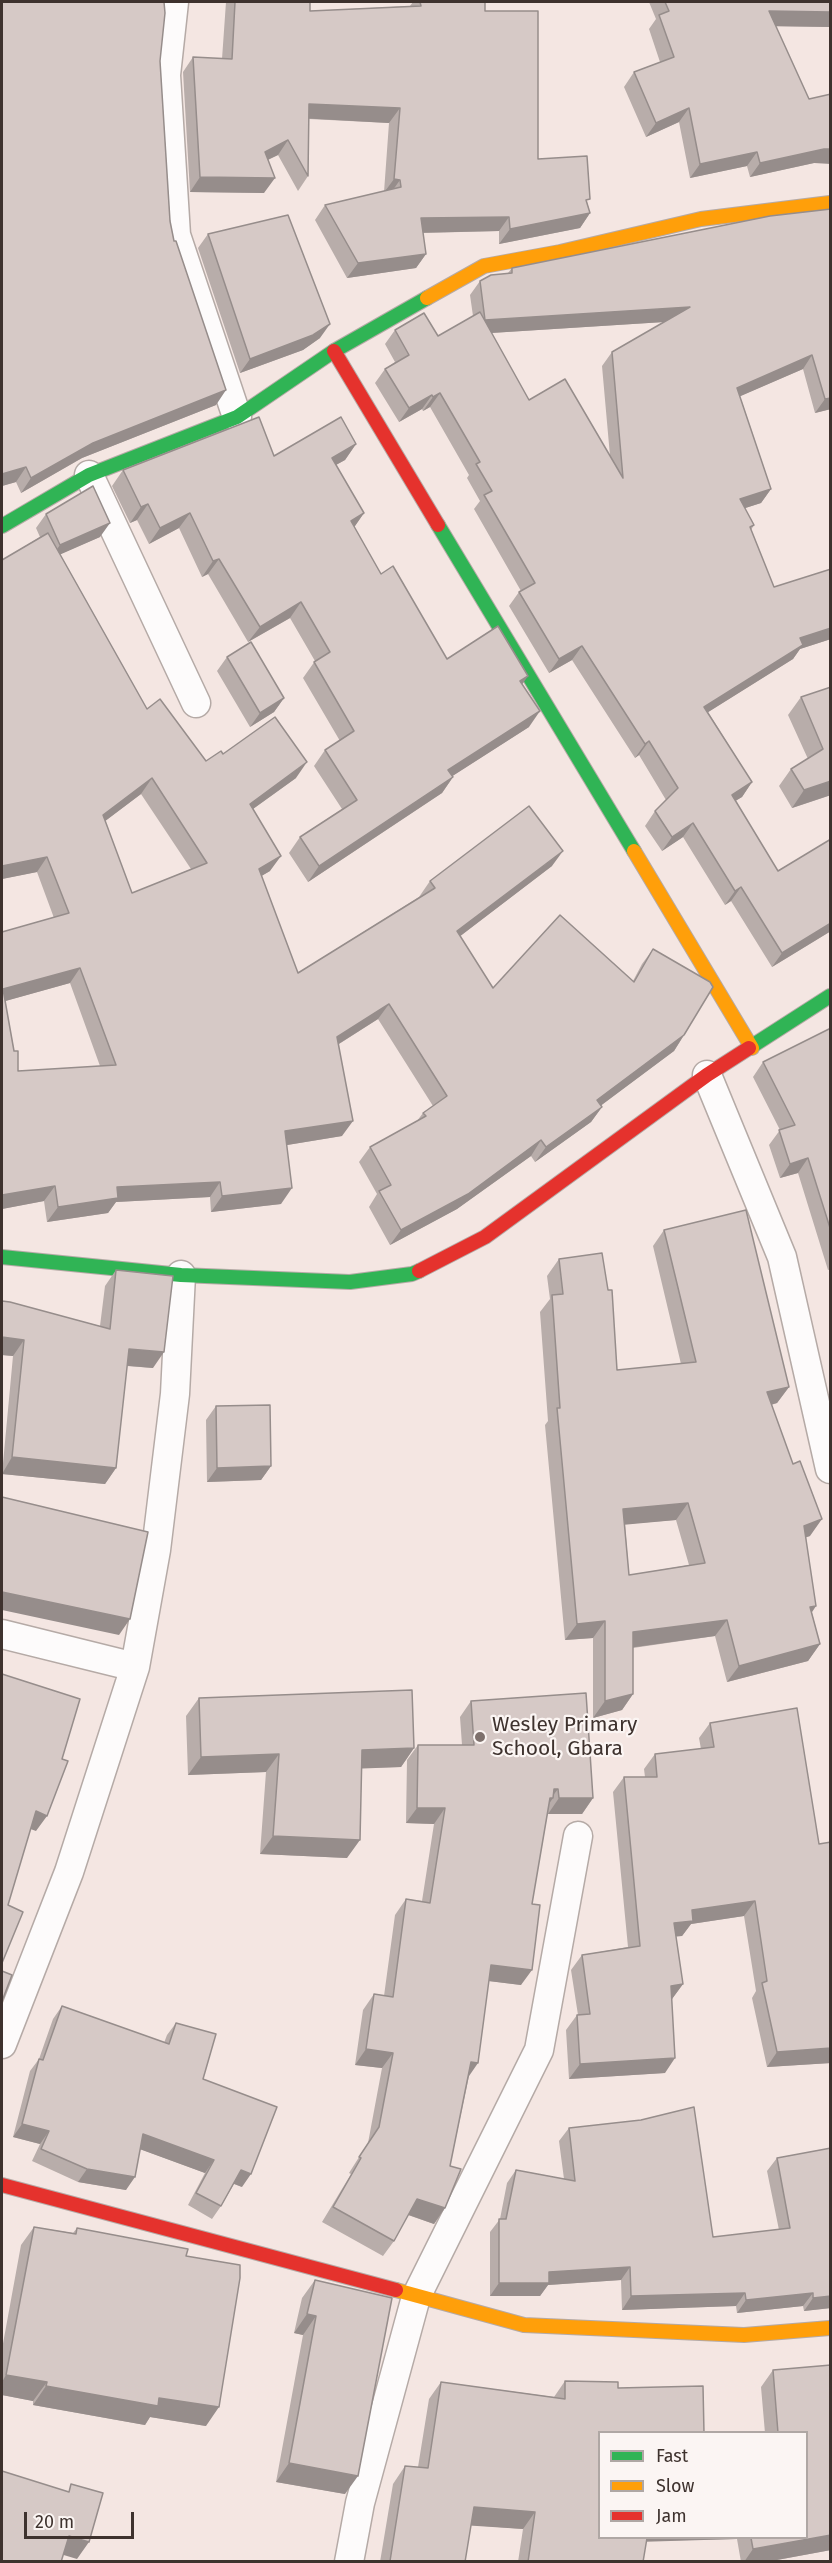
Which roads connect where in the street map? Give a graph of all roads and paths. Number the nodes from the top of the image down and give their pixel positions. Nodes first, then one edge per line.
1 (174, 2) edge
2 (831, 203) edge
3 (334, 351) junction
4 (237, 417) junction
5 (89, 475) junction
6 (2, 526) edge
7 (196, 703) dead end
8 (831, 996) edge
9 (752, 1048) junction
10 (707, 1075) junction
11 (2, 1257) edge
12 (181, 1275) junction
13 (831, 1469) edge
14 (2, 1634) edge
15 (135, 1667) junction
16 (578, 1836) dead end
17 (2, 2044) edge
18 (2, 2185) edge
19 (416, 2297) junction
20 (831, 2328) edge
21 (349, 2562) edge

1 - 4 street
2 - 3 street
3 - 4 street
3 - 9 street
4 - 5 street
5 - 6 street
5 - 7 street
8 - 9 street
9 - 10 street
10 - 12 street
10 - 13 street
11 - 12 street
12 - 15 street
14 - 15 street
15 - 17 street
16 - 19 street
18 - 19 street
19 - 20 street
19 - 21 street

